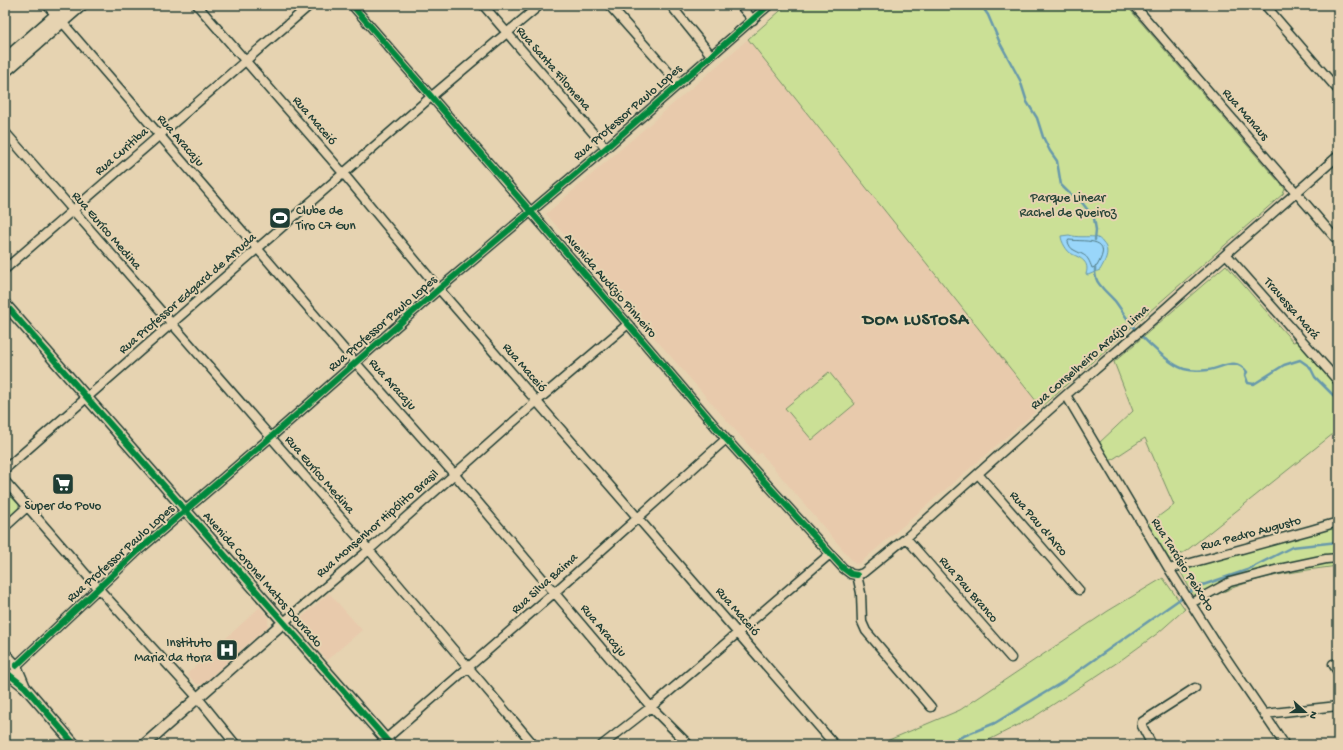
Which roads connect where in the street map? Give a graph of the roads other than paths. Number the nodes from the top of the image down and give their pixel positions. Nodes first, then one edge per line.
1 (47, 5) edge
2 (67, 5) edge
3 (82, 5) edge
4 (197, 5) edge
5 (310, 5) edge
6 (352, 5) edge
7 (483, 5) edge
8 (540, 5) edge
9 (609, 5) edge
10 (740, 5) edge
11 (769, 5) edge
12 (1134, 5) edge
13 (1265, 5) edge
14 (672, 8) dead end
15 (59, 19) junction
16 (752, 20) junction
17 (507, 33) junction
18 (711, 55) junction
19 (5, 59) edge
20 (245, 61) junction
21 (5, 72) edge
22 (679, 84) junction
23 (1338, 90) edge
24 (432, 96) junction
25 (5, 132) edge
26 (160, 136) junction
27 (606, 148) junction
28 (1338, 156) edge
29 (343, 173) junction
30 (1296, 192) junction
31 (74, 210) junction
32 (530, 211) junction
33 (1338, 241) edge
34 (259, 249) junction
35 (1226, 254) junction
36 (5, 269) edge
37 (439, 289) junction
38 (5, 304) edge
39 (172, 323) junction
40 (628, 324) junction
41 (356, 363) junction
42 (1338, 381) edge
43 (1066, 395) junction
44 (88, 397) junction
45 (537, 401) junction
46 (271, 437) junction
47 (726, 439) junction
48 (5, 470) edge
49 (978, 474) junction
50 (455, 475) junction
51 (5, 481) edge
52 (27, 507) junction
53 (186, 510) junction
54 (638, 517) junction
55 (1338, 522) edge
56 (5, 527) edge
57 (906, 538) junction
58 (369, 550) junction
59 (830, 554) junction
60 (1338, 558) edge
61 (1169, 569) junction
62 (857, 575) junction
63 (98, 588) junction
64 (1080, 590) dead end
65 (555, 592) junction
66 (1191, 603) junction
67 (284, 622) junction
68 (739, 632) junction
69 (5, 654) edge
70 (1011, 658) dead end
71 (1333, 664) dead end
72 (16, 666) junction
73 (469, 667) junction
74 (5, 671) edge
75 (1338, 672) edge
76 (25, 687) junction
77 (1195, 688) dead end
78 (198, 698) junction
79 (1338, 706) edge
80 (651, 707) junction
81 (931, 707) dead end
82 (1264, 714) junction
83 (385, 743) edge
84 (76, 745) edge
85 (144, 745) edge
86 (236, 745) edge
87 (534, 745) edge
88 (602, 745) edge
89 (689, 745) edge
90 (835, 745) edge
91 (1152, 745) edge
92 (1285, 745) edge

1 - 15 street, Rua Aracaju
2 - 15 main road
3 - 15 main road
4 - 20 street, Rua Maceió
5 - 20 street, Rua Curitiba
6 - 24 street, Avenida Audízio Pinheiro
7 - 17 street, Rua Santa Filomena
8 - 17 street, Rua Professor Edgard de Arruda
9 - 22 street
10 - 16 street
11 - 16 street, Rua Professor Paulo Lopes
12 - 30 street, Rua Manaus
13 - 23 street
14 - 18 street
15 - 19 main road
15 - 21 main road
15 - 26 street, Rua Aracaju
16 - 18 street, Rua Professor Paulo Lopes
17 - 24 street, Rua Professor Edgard de Arruda
17 - 27 street, Rua Santa Filomena
18 - 22 street, Rua Professor Paulo Lopes
20 - 26 street, Rua Curitiba
20 - 29 street, Rua Maceió
22 - 27 street, Rua Professor Paulo Lopes
24 - 29 street, Rua Professor Edgard de Arruda
24 - 32 street, Avenida Audízio Pinheiro
25 - 31 street, Rua Euríco Medina
26 - 31 street, Rua Curitiba
26 - 34 street, Rua Aracaju
27 - 32 street, Rua Professor Paulo Lopes
28 - 30 street, Rua Conselheiro Araújo Lima
29 - 34 street, Rua Professor Edgard de Arruda
29 - 37 street, Rua Maceió
30 - 33 street, Rua Manaus
30 - 35 street, Rua Conselheiro Araújo Lima
31 - 36 street, Rua Curitiba
31 - 39 street, Rua Euríco Medina
32 - 37 street, Rua Professor Paulo Lopes
32 - 40 street, Avenida Audízio Pinheiro
34 - 39 street, Rua Professor Edgard de Arruda
34 - 41 street, Rua Aracaju
35 - 42 street, Travessa Mará
35 - 43 street, Rua Conselheiro Araújo Lima
37 - 41 street, Rua Professor Paulo Lopes
37 - 45 street, Rua Maceió
38 - 44 main road, Avenida Coronel Matos Dourado
39 - 44 street, Rua Professor Edgard de Arruda
39 - 46 street, Rua Euríco Medina
40 - 45 street, Rua Monsenhor Hipólito Brasil
40 - 47 street, Avenida Audízio Pinheiro
41 - 46 street, Rua Professor Paulo Lopes
41 - 50 street, Rua Aracaju
43 - 49 street, Rua Conselheiro Araújo Lima
43 - 61 street, Rua Tarcísio Peixoto
44 - 48 street, Rua Professor Edgard de Arruda
44 - 53 main road, Avenida Coronel Matos Dourado
45 - 50 street, Rua Monsenhor Hipólito Brasil
45 - 54 street, Rua Maceió
46 - 53 street, Rua Professor Paulo Lopes
46 - 58 street, Rua Euríco Medina
47 - 54 street, Rua Silva Baima
47 - 59 street, Avenida Audízio Pinheiro
49 - 57 street, Rua Conselheiro Araújo Lima
49 - 64 street, Rua Pau d'Arco
50 - 58 street, Rua Monsenhor Hipólito Brasil
50 - 65 street, Rua Aracaju
51 - 52 street
52 - 56 street
52 - 63 street
53 - 63 street, Rua Professor Paulo Lopes
53 - 67 main road, Avenida Coronel Matos Dourado
54 - 65 street, Rua Silva Baima
54 - 68 street, Rua Maceió
55 - 61 street, Rua Pedro Augusto
57 - 62 street, Rua Conselheiro Araújo Lima
57 - 70 street, Rua Pau Branco
58 - 67 street, Rua Monsenhor Hipólito Brasil
58 - 73 street, Rua Euríco Medina
59 - 62 street, Avenida Audízio Pinheiro
59 - 68 street
60 - 66 street
61 - 66 street, Rua Tarcísio Peixoto
62 - 81 street
63 - 72 street, Rua Professor Paulo Lopes
63 - 78 street
65 - 73 street, Rua Silva Baima
65 - 80 street, Rua Aracaju
66 - 82 street, Rua Tarcísio Peixoto
67 - 78 main road, Rua Monsenhor Hipólito Brasil
67 - 83 main road, Avenida Coronel Matos Dourado
68 - 80 street
68 - 90 street, Rua Maceió
69 - 72 main road
71 - 75 street
72 - 76 main road
73 - 83 street, Rua Silva Baima
73 - 87 street, Rua Euríco Medina
74 - 76 main road
76 - 84 main road
77 - 91 street
78 - 85 main road, Rua Monsenhor Hipólito Brasil
78 - 86 street
79 - 82 street
80 - 88 street
80 - 89 street, Rua Aracaju
82 - 92 street, Rua Tarcísio Peixoto

